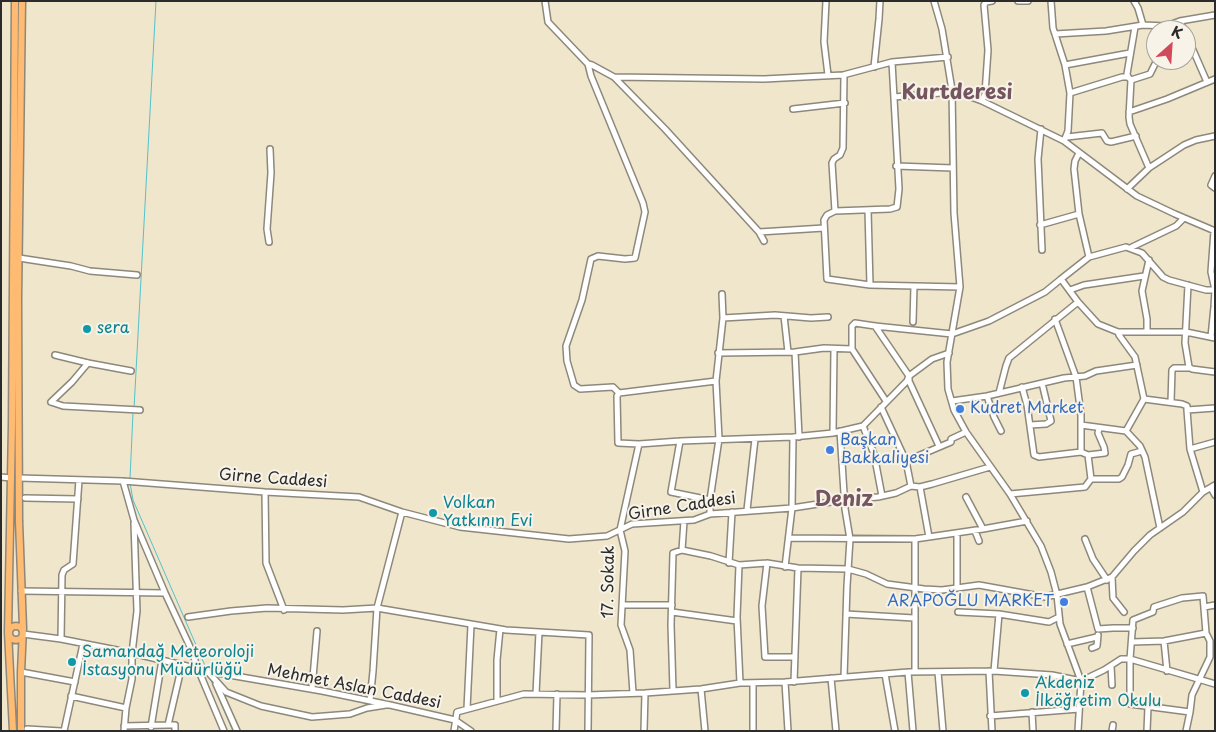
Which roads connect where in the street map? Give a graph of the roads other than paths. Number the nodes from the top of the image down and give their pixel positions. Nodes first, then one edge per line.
1 (15, 1) edge
2 (22, 1) edge
3 (545, 1) edge
4 (826, 1) edge
5 (880, 1) edge
6 (934, 1) edge
7 (992, 1) edge
8 (1018, 1) edge
9 (1028, 1) edge
10 (1051, 1) edge
11 (1136, 2) edge
12 (1215, 15) edge
13 (1186, 20) edge
14 (1143, 25) junction
15 (1146, 25) edge
16 (1135, 27) junction
17 (1055, 34) junction
18 (1130, 53) junction
19 (1196, 57) edge
20 (948, 58) junction
21 (892, 62) junction
22 (588, 64) junction
23 (1064, 65) junction
24 (874, 67) junction
25 (1152, 70) edge
26 (844, 75) junction
27 (614, 76) junction
28 (828, 76) junction
29 (1215, 78) edge
30 (1130, 79) junction
31 (1207, 82) junction
32 (952, 91) junction
33 (1070, 93) junction
34 (894, 97) junction
35 (982, 101) junction
36 (845, 103) junction
37 (792, 109) dead end
38 (1130, 112) junction
39 (1041, 129) junction
40 (1136, 136) junction
41 (1215, 136) edge
42 (1065, 139) junction
43 (270, 149) dead end
44 (1079, 153) junction
45 (896, 166) junction
46 (953, 168) junction
47 (1149, 168) junction
48 (1215, 176) edge
49 (1215, 188) edge
50 (1127, 189) junction
51 (868, 210) junction
52 (835, 211) junction
53 (1079, 214) junction
54 (1184, 218) junction
55 (1040, 225) junction
56 (824, 228) junction
57 (1215, 231) edge
58 (759, 232) junction
59 (764, 241) dead end
60 (269, 242) dead end
61 (1132, 247) junction
62 (1042, 250) dead end
63 (1089, 257) junction
64 (19, 258) junction
65 (1149, 260) junction
66 (137, 275) dead end
67 (1144, 276) junction
68 (1061, 279) junction
69 (870, 285) junction
70 (914, 286) junction
71 (1188, 286) junction
72 (960, 287) junction
73 (1070, 290) junction
74 (1215, 290) edge
75 (722, 294) dead end
76 (1078, 302) junction
77 (784, 316) junction
78 (828, 317) dead end
79 (723, 318) junction
80 (1055, 320) junction
81 (913, 322) dead end
82 (876, 326) junction
83 (1147, 331) junction
84 (1118, 332) junction
85 (1186, 332) junction
86 (952, 334) junction
87 (1213, 337) edge
88 (834, 349) junction
89 (852, 349) junction
90 (788, 352) junction
91 (795, 352) junction
92 (718, 353) junction
93 (948, 353) junction
94 (55, 355) dead end
95 (88, 363) junction
96 (1137, 365) junction
97 (1190, 368) junction
98 (132, 370) dead end
99 (1215, 372) edge
100 (910, 376) junction
101 (1076, 377) junction
102 (716, 381) junction
103 (1042, 383) junction
104 (1022, 387) junction
105 (619, 393) junction
106 (1000, 393) junction
107 (988, 396) junction
108 (1144, 399) junction
109 (886, 401) junction
110 (952, 401) junction
111 (1171, 402) junction
112 (881, 407) junction
113 (1215, 408) edge
114 (140, 410) dead end
115 (1188, 410) junction
116 (1030, 425) junction
117 (1081, 425) junction
118 (863, 426) junction
119 (1099, 428) junction
120 (840, 431) junction
121 (1001, 431) dead end
122 (966, 432) junction
123 (1126, 432) junction
124 (833, 433) junction
125 (796, 437) junction
126 (755, 439) junction
127 (719, 440) junction
128 (680, 441) junction
129 (1215, 442) edge
130 (639, 444) junction
131 (940, 446) junction
132 (1190, 449) junction
133 (1142, 451) junction
134 (1081, 452) junction
135 (1088, 455) junction
136 (906, 461) junction
137 (990, 467) junction
138 (1, 477) edge
139 (11, 478) junction
140 (19, 478) junction
141 (1091, 479) junction
142 (79, 480) junction
143 (123, 480) junction
144 (912, 486) junction
145 (920, 487) junction
146 (1213, 487) edge
147 (265, 492) junction
148 (1203, 492) junction
149 (1010, 494) junction
150 (1215, 495) edge
151 (882, 496) junction
152 (966, 497) dead end
153 (24, 498) dead end
154 (78, 500) junction
155 (710, 500) junction
156 (844, 500) junction
157 (792, 508) junction
158 (747, 510) junction
159 (402, 512) junction
160 (732, 512) junction
161 (710, 514) junction
162 (134, 520) junction
163 (684, 521) junction
164 (1027, 521) junction
165 (1160, 528) junction
166 (620, 530) junction
167 (983, 530) junction
168 (975, 531) junction
169 (957, 533) junction
170 (929, 537) junction
171 (789, 538) junction
172 (915, 538) junction
173 (850, 539) junction
174 (1085, 539) dead end
175 (979, 541) dead end
176 (682, 550) junction
177 (729, 563) junction
178 (767, 563) junction
179 (739, 565) junction
180 (785, 567) junction
181 (798, 568) junction
182 (848, 569) junction
183 (1109, 579) junction
184 (915, 587) junction
185 (957, 587) junction
186 (1087, 588) junction
187 (21, 591) junction
188 (61, 592) junction
189 (135, 593) junction
190 (165, 593) junction
191 (1057, 595) junction
192 (623, 605) junction
193 (672, 605) junction
194 (1215, 605) edge
195 (1204, 606) junction
196 (377, 608) junction
197 (284, 610) junction
198 (672, 612) junction
199 (958, 612) dead end
200 (1124, 612) dead end
201 (846, 614) junction
202 (999, 614) junction
203 (188, 617) dead end
204 (1059, 617) junction
205 (914, 618) junction
206 (737, 621) junction
207 (471, 625) junction
208 (1133, 628) junction
209 (500, 629) junction
210 (1, 630) edge
211 (1098, 630) junction
212 (317, 631) dead end
213 (8, 632) junction
214 (539, 632) junction
215 (1206, 633) junction
216 (23, 634) junction
217 (1097, 637) junction
218 (60, 639) junction
219 (1164, 641) junction
220 (1212, 641) edge
221 (1132, 642) junction
222 (83, 644) junction
223 (1067, 644) junction
224 (1092, 648) dead end
225 (132, 653) junction
226 (795, 657) junction
227 (1212, 657) edge
228 (1130, 659) junction
229 (162, 660) junction
230 (182, 665) junction
231 (1111, 666) junction
232 (198, 669) junction
233 (206, 670) junction
234 (991, 671) junction
235 (1167, 671) junction
236 (21, 672) junction
237 (908, 672) junction
238 (915, 672) junction
239 (938, 672) junction
240 (885, 674) junction
241 (844, 676) junction
242 (831, 678) junction
243 (214, 679) junction
244 (1200, 679) junction
245 (1081, 681) junction
246 (75, 682) junction
247 (785, 682) junction
248 (794, 682) junction
249 (740, 684) junction
250 (753, 684) junction
251 (1215, 684) edge
252 (1112, 685) dead end
253 (312, 689) junction
254 (701, 689) junction
255 (673, 690) junction
256 (633, 693) junction
257 (645, 693) junction
258 (536, 694) junction
259 (557, 694) junction
260 (588, 695) junction
261 (70, 696) junction
262 (370, 701) junction
263 (497, 701) junction
264 (390, 705) junction
265 (1148, 707) junction
266 (126, 708) junction
267 (468, 709) junction
268 (1079, 710) junction
269 (1032, 712) junction
270 (1190, 712) junction
271 (990, 716) junction
272 (455, 720) junction
273 (168, 725) junction
274 (152, 726) junction
275 (124, 728) edge
276 (24, 730) edge
277 (13, 731) edge
278 (62, 731) edge
279 (175, 731) edge
280 (224, 731) edge
281 (237, 731) edge
282 (454, 731) edge
283 (471, 731) edge
284 (556, 731) edge
285 (588, 731) edge
286 (644, 731) edge
287 (705, 731) edge
288 (753, 731) edge
289 (788, 731) edge
290 (836, 731) edge
291 (895, 731) edge
292 (913, 731) edge
293 (943, 731) edge
294 (992, 731) edge
295 (1033, 731) edge
296 (1078, 731) edge
297 (1146, 731) edge
298 (1186, 731) edge

1 - 139 main road
2 - 64 main road
3 - 22 street
4 - 28 street
5 - 24 street
6 - 20 street
7 - 35 street
8 - 9 street
10 - 17 street
11 - 14 street
12 - 13 street
14 - 15 street
14 - 16 street
16 - 17 street
16 - 18 street
17 - 23 street
18 - 23 street
18 - 30 street
19 - 31 street
20 - 21 street
20 - 32 street
21 - 24 street
21 - 34 street
22 - 27 street
22 - 105 street
23 - 33 street
24 - 26 street
25 - 30 street
26 - 28 street
26 - 36 street
27 - 28 street
27 - 58 street
29 - 31 street
30 - 33 street
30 - 38 street
31 - 38 street
32 - 34 street
32 - 35 street
32 - 46 street
33 - 42 street
34 - 45 street
35 - 39 street
36 - 37 street
36 - 52 street
38 - 40 street
39 - 42 street
39 - 55 street
40 - 42 street
40 - 47 street
41 - 47 street
42 - 44 street
43 - 60 street
44 - 50 street
44 - 53 street
45 - 46 street
45 - 51 street
46 - 72 street
47 - 50 street
48 - 49 street
50 - 54 street
51 - 52 street
51 - 69 street
52 - 56 street
53 - 55 street
53 - 63 street
54 - 57 street
54 - 61 street
55 - 62 street
56 - 58 street
56 - 69 street
57 - 74 street
58 - 59 street
61 - 63 street
61 - 65 street
63 - 68 street
64 - 66 street
64 - 140 main road
65 - 67 street
65 - 71 street
67 - 73 street
67 - 83 street
68 - 73 street
68 - 86 street
69 - 70 street
70 - 72 street
70 - 81 street
71 - 74 street
71 - 85 street
72 - 86 street
73 - 76 street
74 - 87 street
75 - 79 street
76 - 80 street
76 - 84 street
77 - 78 street
77 - 79 street
77 - 90 street
79 - 92 street
80 - 101 street
80 - 106 street
82 - 86 street
82 - 89 street
82 - 100 street
83 - 84 street
83 - 85 street
84 - 96 street
85 - 87 street
85 - 97 street
86 - 93 street
88 - 89 street
88 - 91 street
88 - 124 street
89 - 109 street
90 - 91 street
90 - 92 street
91 - 125 street
92 - 102 street
93 - 100 street
93 - 110 street
94 - 95 street
95 - 98 street
95 - 114 street
96 - 101 street
96 - 108 street
97 - 99 street
97 - 111 street
100 - 109 street
100 - 131 street
101 - 103 street
101 - 117 street
102 - 105 street
102 - 127 street
103 - 104 street
103 - 116 street
104 - 106 street
104 - 116 street
105 - 130 street
106 - 107 street
107 - 110 street
107 - 121 street
108 - 111 street
108 - 123 street
109 - 112 street
110 - 122 street
111 - 115 street
112 - 118 street
112 - 136 street
113 - 115 street
115 - 132 street
116 - 134 street
117 - 119 street
117 - 134 street
118 - 120 street
118 - 151 street
119 - 123 street
119 - 135 street
120 - 124 street
120 - 156 street
122 - 131 street
122 - 137 street
123 - 133 street
124 - 125 street
125 - 126 street
125 - 157 street
126 - 127 street
126 - 158 street
127 - 128 street
127 - 155 street
128 - 130 street
128 - 155 street
129 - 132 street
130 - 166 street
131 - 136 street
132 - 148 street
133 - 141 street
133 - 165 street
134 - 135 street
135 - 141 street
136 - 144 street
137 - 145 street, Girne Caddesi
137 - 149 street
138 - 139 street
139 - 213 main road
140 - 142 street, Girne Caddesi
140 - 187 main road
141 - 149 street
142 - 143 street, Girne Caddesi
142 - 154 street
143 - 147 street, Girne Caddesi
143 - 162 street
144 - 145 street, Girne Caddesi
144 - 151 street, Girne Caddesi
145 - 170 street
146 - 148 street
146 - 150 street
147 - 159 street, Girne Caddesi
147 - 197 street
148 - 165 street
149 - 164 street
151 - 156 street, Girne Caddesi
152 - 167 street
153 - 154 street
154 - 188 street
155 - 161 street
156 - 157 street, Girne Caddesi
156 - 173 street
157 - 158 street, Girne Caddesi
157 - 171 street
158 - 160 street, Girne Caddesi
159 - 166 street, Girne Caddesi
159 - 196 street
160 - 161 street, Girne Caddesi
160 - 177 street
161 - 163 street, Girne Caddesi
162 - 189 street
162 - 190 street
163 - 166 street, Girne Caddesi
163 - 176 street
164 - 167 street
164 - 191 street
165 - 183 street
166 - 192 street, 17. Sokak
167 - 168 street
168 - 169 street
168 - 175 street
169 - 170 street
169 - 185 street
170 - 172 street
171 - 173 street
171 - 180 street
172 - 173 street
172 - 184 street
173 - 182 street
174 - 183 street
176 - 177 street
176 - 193 street
177 - 179 street
178 - 179 street
178 - 180 street
178 - 226 street
179 - 206 street
180 - 181 street
181 - 182 street
181 - 226 street
182 - 184 street
182 - 201 street
183 - 186 street
183 - 200 street
184 - 185 street
184 - 205 street
185 - 191 street
186 - 191 street
186 - 211 street
187 - 188 street
187 - 216 main road
188 - 189 street
188 - 218 street
189 - 190 street
189 - 225 street
190 - 232 street
191 - 204 street
192 - 193 street
192 - 256 street, 17. Sokak
193 - 198 street
194 - 195 street
195 - 208 street
195 - 215 street
196 - 197 street
196 - 207 street
196 - 262 street
197 - 203 street
198 - 206 street
198 - 255 street
199 - 202 street
201 - 205 street
201 - 241 street
202 - 204 street
202 - 234 street
204 - 223 street
205 - 238 street
206 - 249 street
207 - 209 street
207 - 267 street
208 - 211 street
208 - 221 street
209 - 214 street
209 - 263 street
210 - 213 street
211 - 217 street
212 - 253 street
213 - 216 main road
213 - 216 main road
213 - 277 main road
214 - 258 street
214 - 260 street
215 - 219 street
215 - 220 street
216 - 218 street, Mehmet Aslan Caddesi
216 - 236 main road
217 - 223 street
217 - 224 street
218 - 222 street, Mehmet Aslan Caddesi
219 - 221 street
219 - 235 street
220 - 227 street
221 - 228 street
222 - 225 street, Mehmet Aslan Caddesi
222 - 246 street
223 - 245 street
225 - 229 street, Mehmet Aslan Caddesi
225 - 266 street
226 - 248 street
227 - 244 street
228 - 231 street
228 - 235 street
228 - 265 street
229 - 230 street, Mehmet Aslan Caddesi
229 - 274 street
230 - 232 street, Mehmet Aslan Caddesi
230 - 273 street
231 - 245 street
231 - 252 street
232 - 233 street, Mehmet Aslan Caddesi
232 - 280 street
233 - 243 street
233 - 253 street, Mehmet Aslan Caddesi
234 - 239 street
234 - 245 street
234 - 271 street
235 - 244 street
236 - 246 street
236 - 276 main road
237 - 238 street
237 - 240 street
237 - 292 street
238 - 239 street
239 - 293 street
240 - 241 street
240 - 291 street
241 - 242 street
242 - 248 street
242 - 290 street
243 - 264 street
243 - 281 street
244 - 251 street
244 - 270 street
245 - 268 street
246 - 261 street
247 - 248 street
247 - 250 street
247 - 289 street
249 - 250 street
249 - 254 street
250 - 288 street
253 - 262 street, Mehmet Aslan Caddesi
254 - 255 street
254 - 287 street
255 - 257 street
256 - 257 street
256 - 260 street
257 - 286 street
258 - 259 street
258 - 263 street
259 - 260 street
259 - 284 street
260 - 285 street
261 - 266 street
261 - 278 street
262 - 264 street, Mehmet Aslan Caddesi
263 - 267 street
264 - 272 street, Mehmet Aslan Caddesi
265 - 270 street
265 - 297 street
266 - 275 street
267 - 272 street
268 - 269 street
268 - 296 street
269 - 271 street
269 - 295 street
270 - 298 street
271 - 294 street
272 - 282 street
272 - 283 street, Mehmet Aslan Caddesi
273 - 274 street
273 - 279 street
274 - 275 street
276 - 278 street

